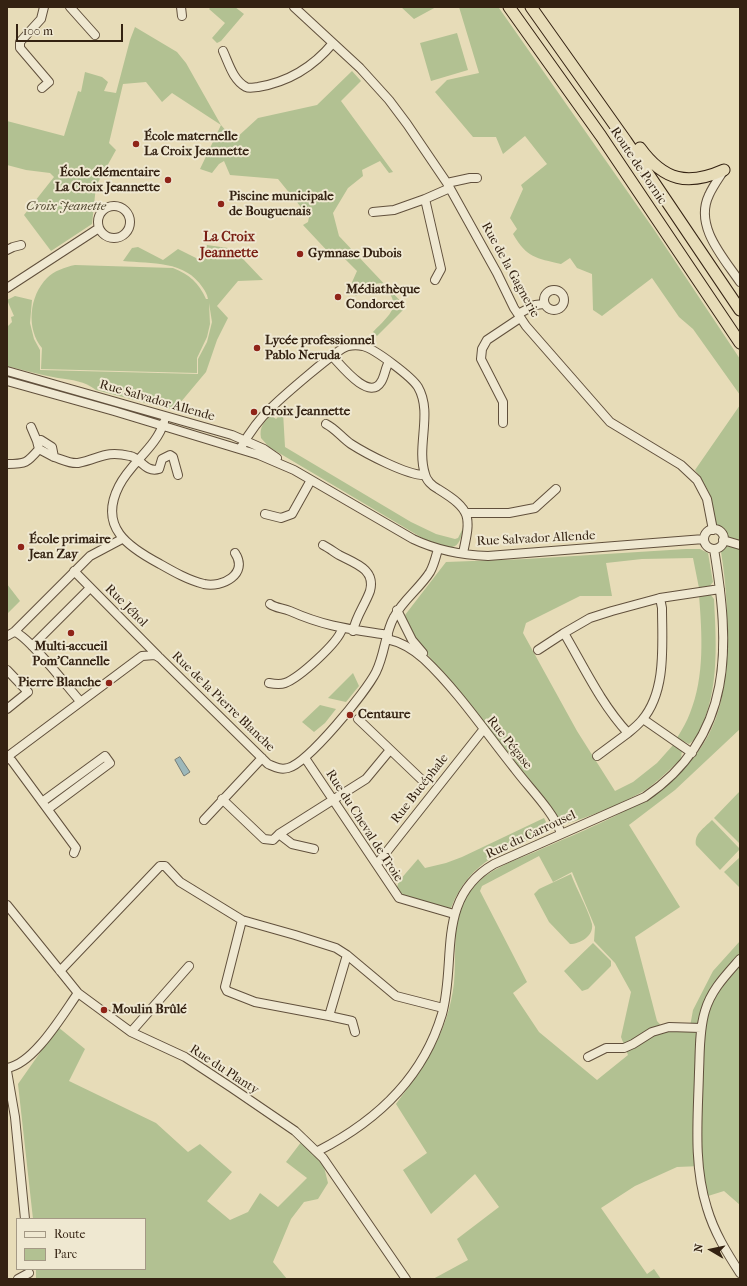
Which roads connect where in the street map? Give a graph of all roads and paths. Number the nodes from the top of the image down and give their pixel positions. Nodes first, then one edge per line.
1 (44, 7) edge
2 (70, 7) edge
3 (181, 7) edge
4 (294, 7) edge
5 (509, 7) edge
6 (531, 7) edge
7 (182, 16) dead end
8 (95, 36) dead end
9 (333, 43) junction
10 (223, 51) dead end
11 (42, 88) dead end
12 (610, 118) junction
13 (724, 170) joint
14 (477, 178) dead end
15 (448, 186) junction
16 (425, 200) junction
17 (373, 212) dead end
18 (99, 228) junction
19 (21, 245) dead end
20 (7, 250) edge
21 (435, 280) dead end
22 (740, 282) edge
23 (7, 288) edge
24 (544, 304) dead end
25 (740, 310) edge
26 (519, 316) junction
27 (740, 343) edge
28 (332, 356) junction
29 (389, 362) junction
30 (7, 371) edge
31 (7, 381) edge
32 (166, 415) junction
33 (503, 423) dead end
34 (326, 424) dead end
35 (163, 426) junction
36 (32, 427) dead end
37 (245, 440) junction
38 (38, 445) junction
39 (240, 449) junction
40 (138, 462) junction
41 (7, 464) edge
42 (294, 470) junction
43 (425, 474) junction
44 (178, 475) dead end
45 (311, 480) junction
46 (556, 489) dead end
47 (466, 512) junction
48 (265, 514) dead end
49 (713, 530) junction
50 (122, 539) junction
51 (704, 539) junction
52 (723, 540) junction
53 (323, 545) dead end
54 (740, 545) edge
55 (438, 549) junction
56 (714, 549) junction
57 (235, 553) dead end
58 (463, 553) junction
59 (74, 571) junction
60 (90, 588) junction
61 (720, 589) junction
62 (660, 598) junction
63 (270, 604) dead end
64 (398, 610) junction
65 (342, 629) junction
66 (352, 631) junction
67 (564, 633) junction
68 (11, 634) edge
69 (388, 637) junction
70 (32, 646) junction
71 (538, 650) dead end
72 (160, 658) junction
73 (7, 670) edge
74 (436, 671) junction
75 (269, 683) dead end
76 (80, 701) junction
77 (7, 709) edge
78 (358, 719) dead end
79 (643, 719) junction
80 (483, 730) junction
81 (628, 733) junction
82 (390, 750) junction
83 (692, 754) junction
84 (597, 756) dead end
85 (7, 757) edge
86 (262, 758) junction
87 (305, 758) junction
88 (422, 780) dead end
89 (222, 799) junction
90 (334, 799) junction
91 (42, 802) junction
92 (48, 809) junction
93 (204, 820) dead end
94 (561, 833) junction
95 (279, 834) junction
96 (314, 849) dead end
97 (74, 853) dead end
98 (377, 864) junction
99 (7, 905) edge
100 (454, 914) junction
101 (242, 920) junction
102 (347, 955) junction
103 (740, 959) edge
104 (189, 966) dead end
105 (60, 971) junction
106 (78, 993) junction
107 (443, 1008) junction
108 (329, 1016) junction
109 (701, 1028) junction
110 (132, 1032) junction
111 (355, 1032) dead end
112 (588, 1057) dead end
113 (7, 1068) edge
114 (7, 1071) edge
115 (8, 1084) edge
116 (318, 1151) junction
117 (25, 1218) edge
118 (29, 1274) edge
119 (740, 1274) edge
120 (18, 1279) edge
121 (406, 1279) edge

1 - 11 street
2 - 8 street
3 - 7 street
4 - 9 street, Rue de la Gagnerie
5 - 27 highway, Route de Pornic
6 - 12 highway, Route de Pornic
9 - 10 street
9 - 15 street, Rue de la Gagnerie
12 - 13 highway
12 - 25 highway, Route de Pornic
13 - 22 street
14 - 15 street
15 - 16 street
15 - 26 street, Rue de la Gagnerie
16 - 17 street
16 - 21 street
18 - 18 street
18 - 23 street
19 - 20 street
24 - 26 street
26 - 33 street
26 - 49 street, Rue de la Gagnerie
28 - 29 street
28 - 29 street
28 - 37 street
29 - 43 street
30 - 32 street, Rue Salvador Allende
31 - 35 street, Rue Salvador Allende
32 - 35 street
32 - 37 street, Rue Salvador Allende
34 - 43 street
35 - 39 street, Rue Salvador Allende
35 - 40 street
36 - 38 street
37 - 39 street
37 - 42 street, Rue Salvador Allende
38 - 40 street
38 - 41 street
39 - 42 street, Rue Salvador Allende
40 - 44 street
40 - 50 street
42 - 45 street, Rue Salvador Allende
43 - 47 street
45 - 48 street
45 - 55 street, Rue Salvador Allende
46 - 47 street
47 - 58 street
49 - 51 street
49 - 52 street
50 - 57 street
50 - 59 street
51 - 56 street
51 - 58 street, Rue Salvador Allende
52 - 54 street
52 - 56 street
53 - 66 street
55 - 58 street, Rue Salvador Allende
55 - 64 street, Rue de la Pierre Blanche
56 - 61 street, Rue du Carrousel
59 - 60 street, Rue Jéhol
59 - 68 street
60 - 70 street
60 - 72 street, Rue Jéhol
61 - 62 street
61 - 83 street, Rue du Carrousel
62 - 67 street
62 - 79 street
63 - 65 street, Rue Pégase
64 - 69 street, Rue de la Pierre Blanche
64 - 74 street, Rue Pégase
65 - 66 street, Rue Pégase
65 - 75 street
66 - 69 street, Rue Pégase
67 - 71 street
67 - 81 street
68 - 70 street
69 - 74 street, Rue Pégase
69 - 87 street, Rue de la Pierre Blanche
70 - 76 street
72 - 76 street, Rue de la Pierre Blanche
72 - 86 street, Rue de la Pierre Blanche
73 - 77 street
74 - 80 street, Rue Pégase
76 - 85 street, Rue de la Pierre Blanche
78 - 82 street
79 - 81 street
79 - 83 street
80 - 94 street, Rue Pégase
80 - 98 street, Rue Bucéphale
81 - 84 street
82 - 88 street
82 - 90 street
83 - 94 street, Rue du Carrousel
85 - 91 street
86 - 87 street, Rue de la Pierre Blanche
86 - 89 street
87 - 90 street, Rue du Cheval de Troie
89 - 93 street
89 - 95 street
90 - 95 street
90 - 98 street, Rue du Cheval de Troie
91 - 92 street
91 - 92 street
92 - 97 street
94 - 100 street, Rue du Carrousel
95 - 96 street
98 - 100 street, Rue du Cheval de Troie
99 - 105 street, Rue du Planty
100 - 107 street, Rue du Carrousel
101 - 102 street
101 - 105 street
101 - 108 street
102 - 107 street
102 - 108 street
103 - 109 street
104 - 110 street
105 - 106 street, Rue du Planty
106 - 110 street, Rue du Planty
106 - 113 street
107 - 116 street, Rue du Carrousel
108 - 111 street
109 - 112 street
109 - 119 street
110 - 116 street, Rue du Planty
114 - 115 street
115 - 117 street
116 - 121 street, Rue du Planty
118 - 120 street

